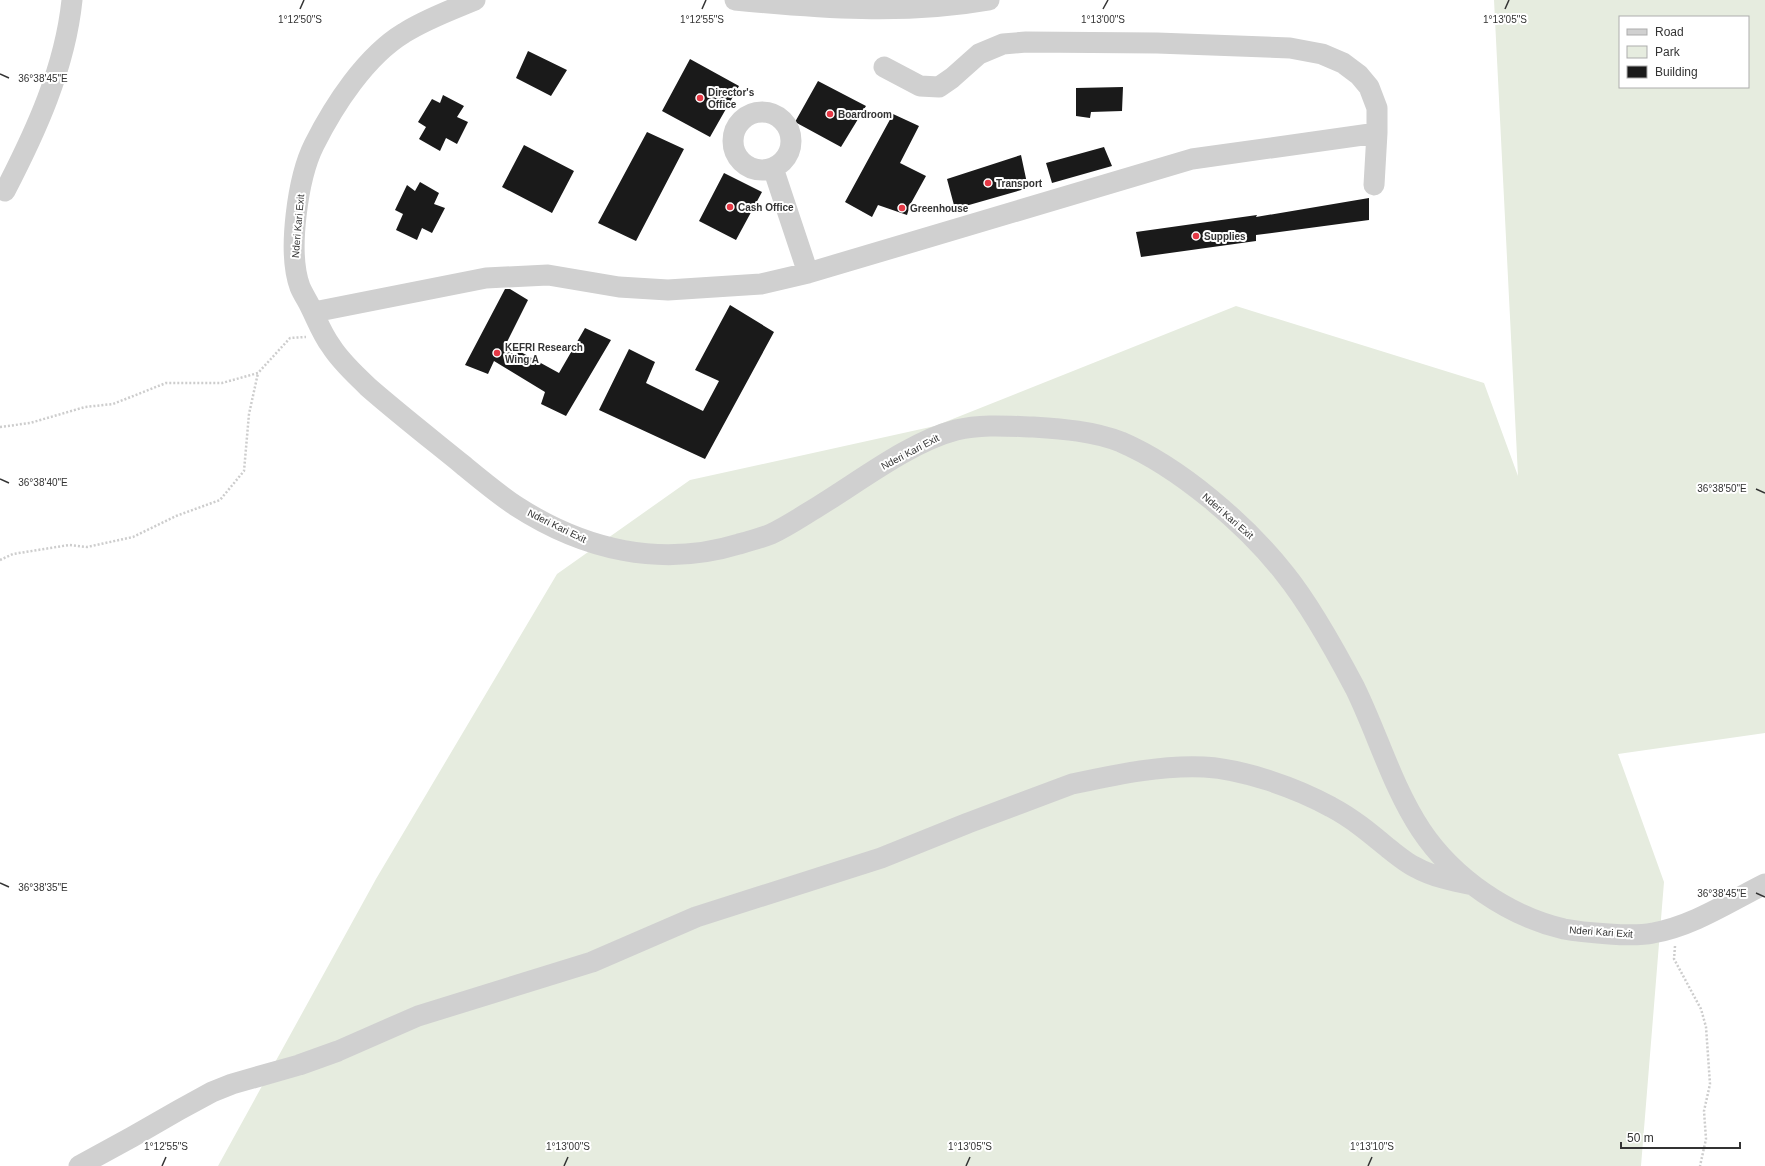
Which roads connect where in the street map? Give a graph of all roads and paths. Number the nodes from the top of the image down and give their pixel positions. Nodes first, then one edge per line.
1 (72, 0) edge
2 (475, 0) edge
3 (735, 0) edge
4 (989, 0) edge
5 (884, 67) dead end
6 (1378, 133) junction
7 (773, 168) dead end
8 (1374, 185) dead end
9 (5, 191) dead end
10 (808, 273) junction
11 (314, 312) junction
12 (324, 336) junction
13 (258, 373) junction
14 (0, 428) edge
15 (0, 560) edge
16 (1765, 884) edge
17 (1473, 885) junction
18 (1690, 923) junction
19 (79, 1166) edge
20 (1700, 1166) edge

1 - 9 street
2 - 11 street, Nderi Kari Exit
3 - 4 street
5 - 6 street
6 - 8 street
6 - 10 street
7 - 10 street
10 - 11 street
11 - 12 street, Nderi Kari Exit
12 - 13 path
12 - 17 street, Nderi Kari Exit
13 - 14 path
13 - 15 path
16 - 18 street, Nderi Kari Exit
17 - 18 street, Nderi Kari Exit
17 - 19 street
18 - 20 path

